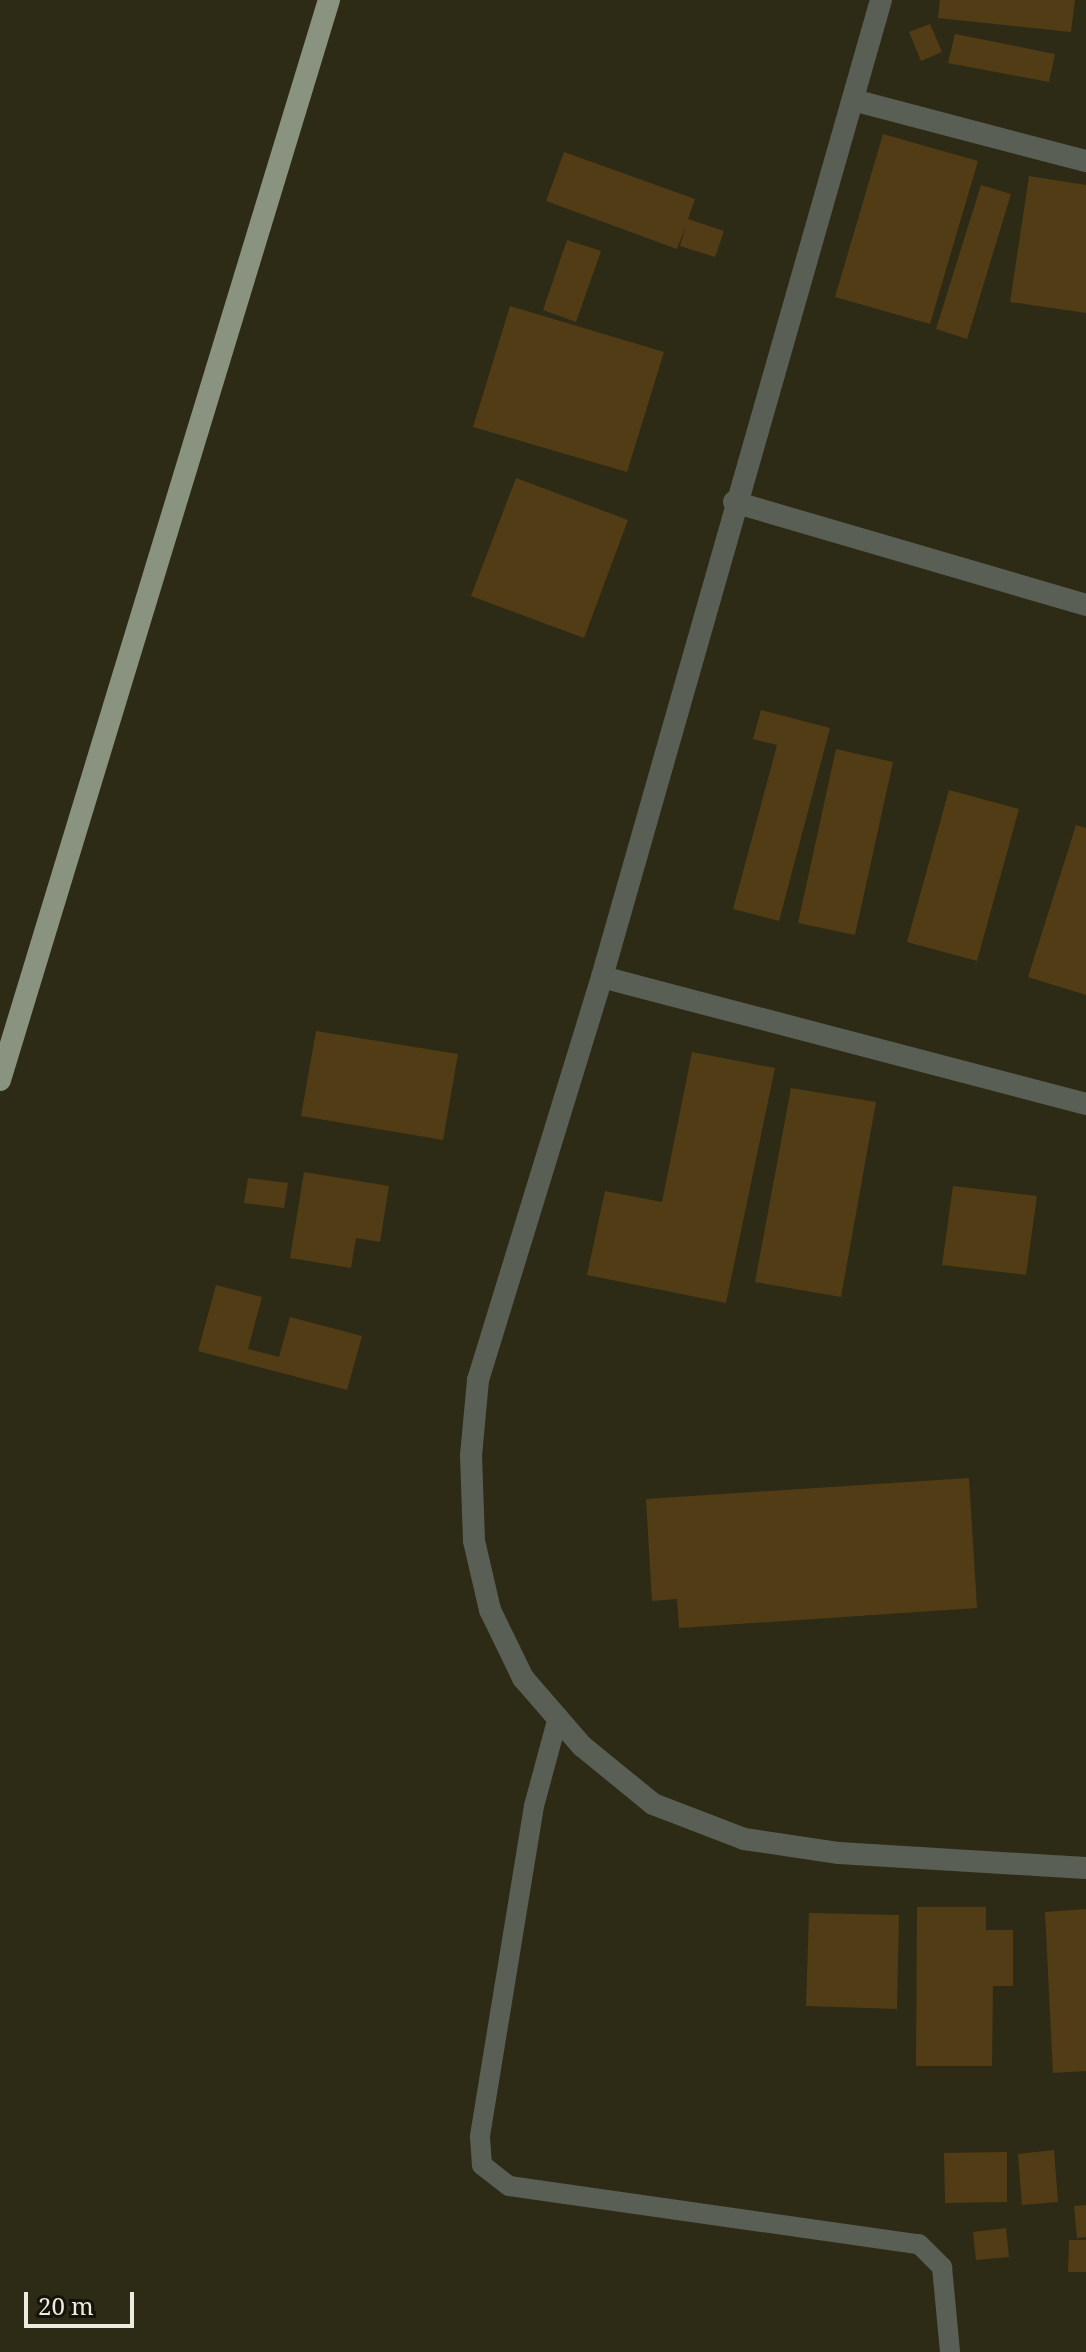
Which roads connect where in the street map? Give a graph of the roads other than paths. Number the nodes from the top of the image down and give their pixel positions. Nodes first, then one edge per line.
1 (329, 0) edge
2 (881, 0) edge
3 (853, 100) junction
4 (1086, 161) edge
5 (734, 502) junction
6 (1086, 605) edge
7 (602, 977) junction
8 (0, 1080) edge
9 (1086, 1104) edge
10 (558, 1717) junction
11 (1086, 1868) edge
12 (950, 2352) edge

1 - 8 main road
2 - 3 street
3 - 4 street
3 - 5 street
5 - 6 street
5 - 7 street
7 - 9 street
7 - 10 street
10 - 11 street
10 - 12 lane

